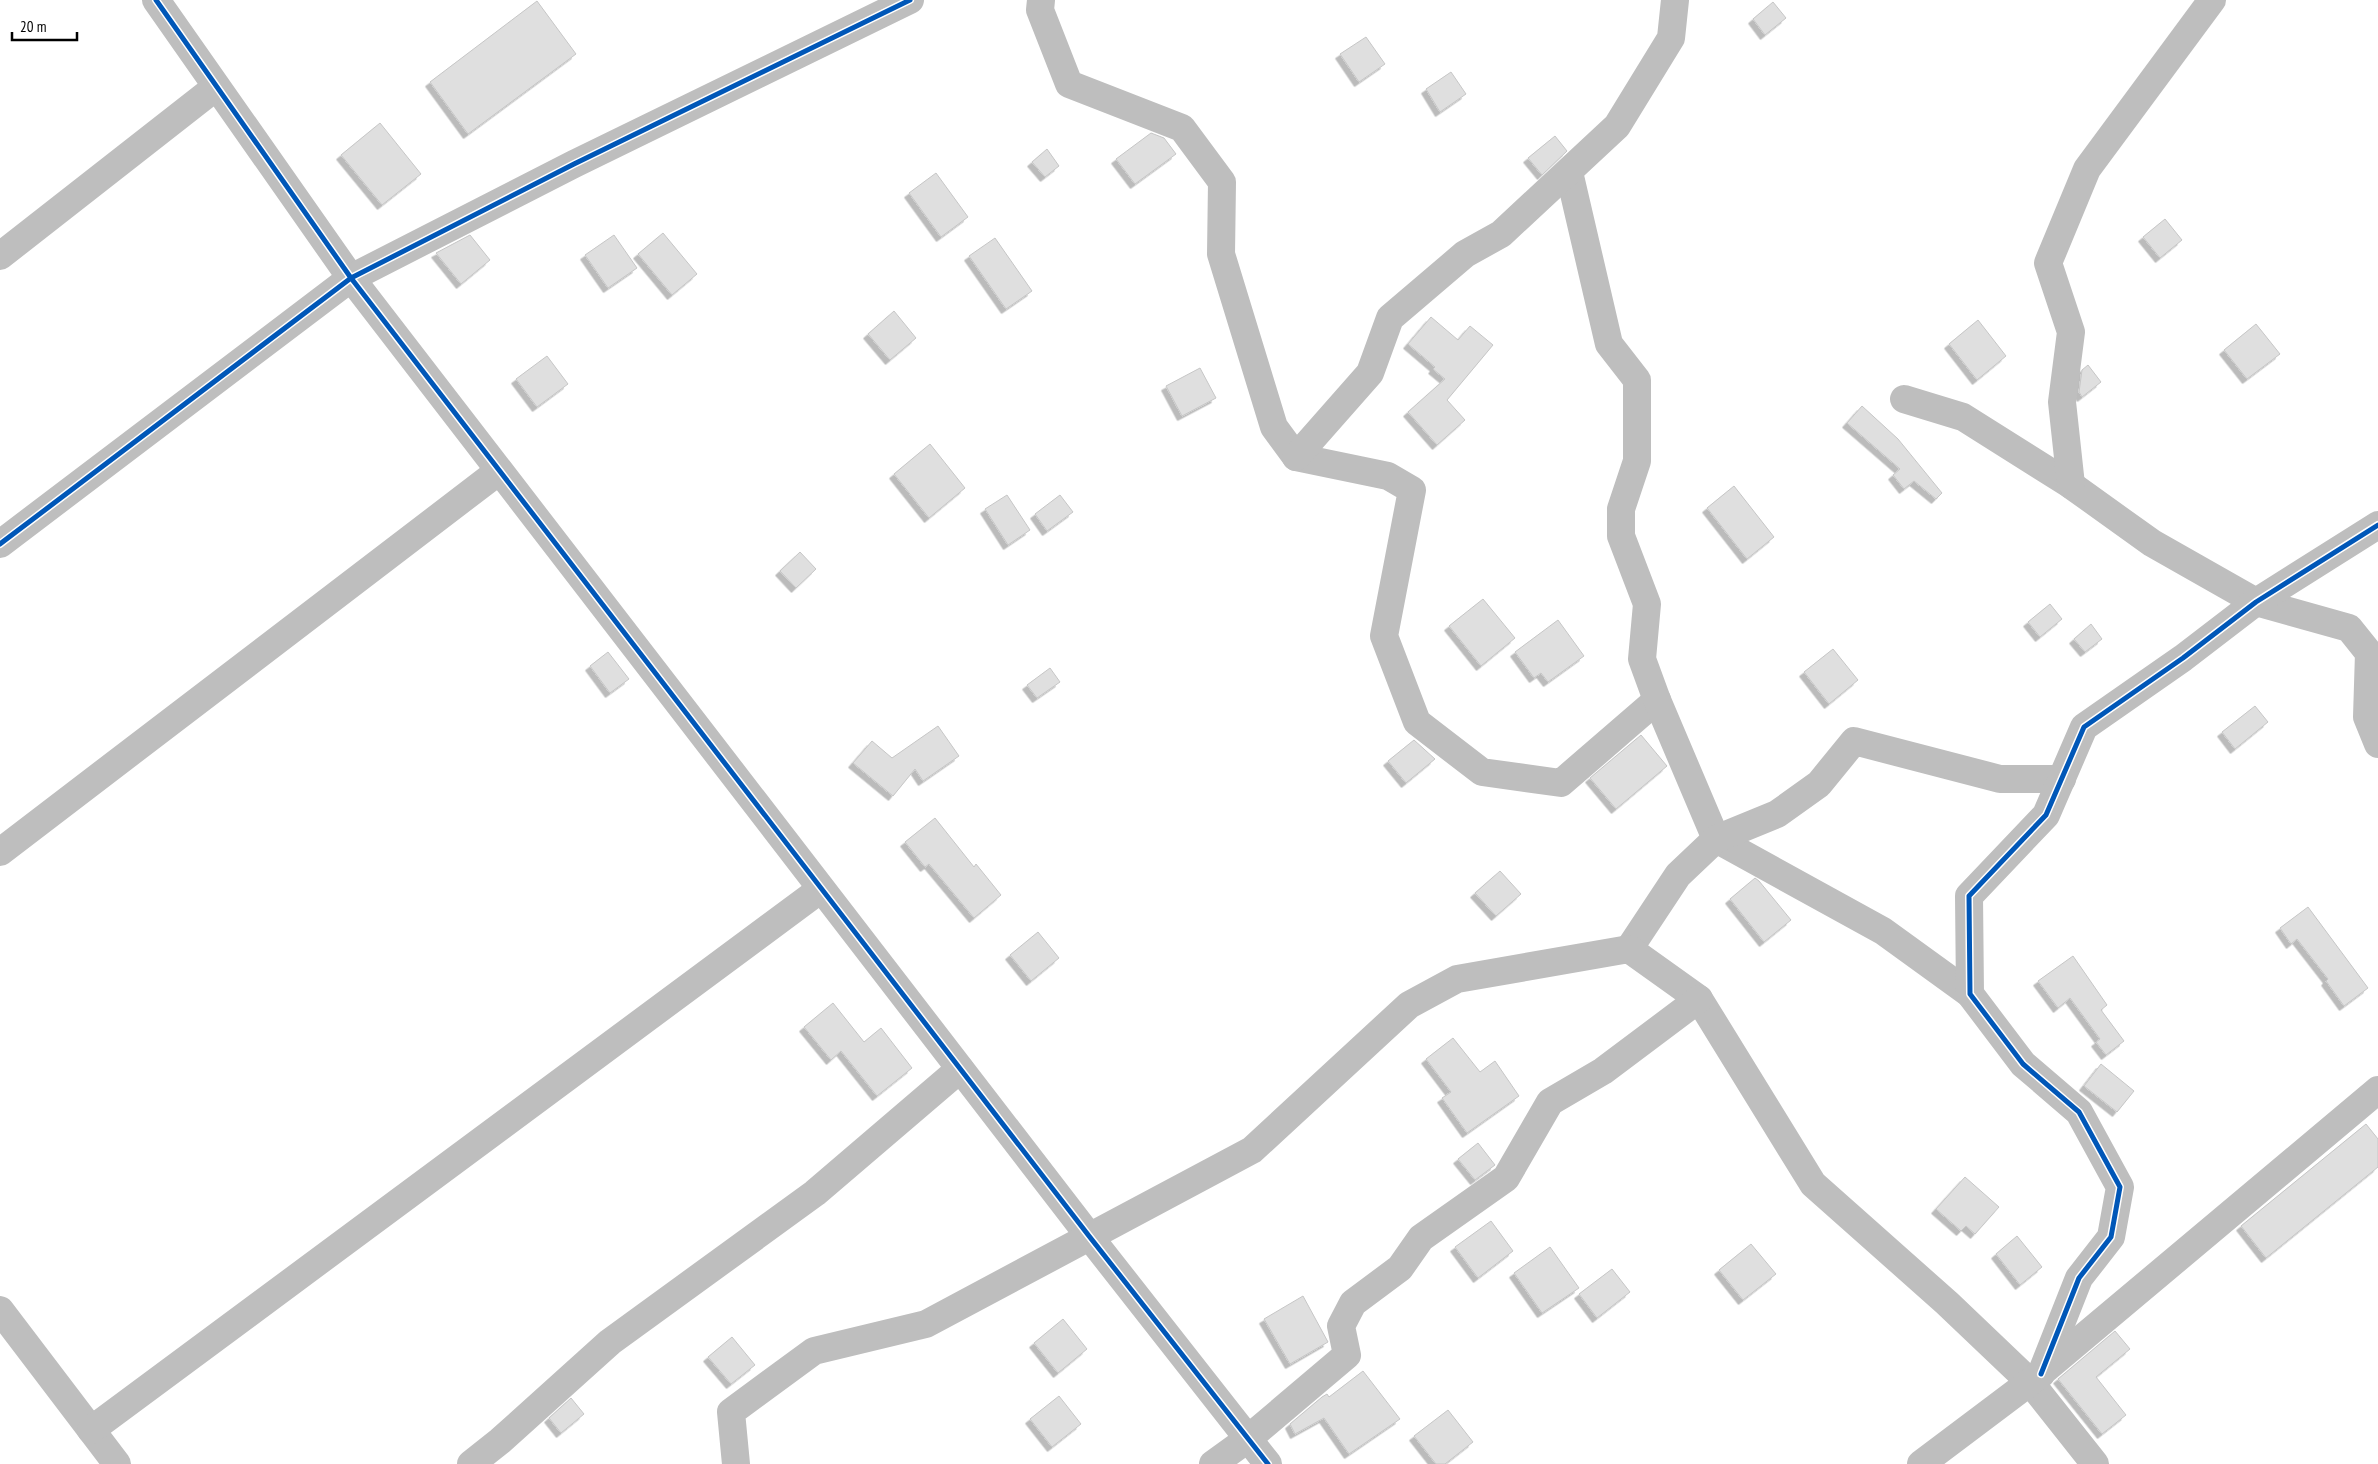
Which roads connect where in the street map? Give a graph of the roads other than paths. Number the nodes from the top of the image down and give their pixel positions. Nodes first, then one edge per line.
1 (156, 0) edge
2 (910, 0) edge
3 (1041, 0) edge
4 (1675, 0) edge
5 (2212, 0) edge
6 (216, 87) junction
7 (1569, 172) junction
8 (0, 256) edge
9 (351, 278) junction
10 (1904, 399) dead end
11 (1296, 457) junction
12 (499, 471) junction
13 (2071, 485) junction
14 (2378, 525) edge
15 (0, 544) edge
16 (2256, 602) junction
17 (1657, 700) junction
18 (2378, 744) edge
19 (2062, 779) junction
20 (1716, 839) junction
21 (0, 852) edge
22 (821, 888) junction
23 (1629, 949) junction
24 (1970, 994) junction
25 (1699, 999) junction
26 (960, 1069) junction
27 (2378, 1090) edge
28 (1089, 1236) junction
29 (0, 1310) edge
30 (2036, 1378) junction
31 (91, 1430) junction
32 (1249, 1438) junction
33 (117, 1464) edge
34 (470, 1464) edge
35 (736, 1464) edge
36 (1213, 1464) edge
37 (1268, 1464) edge
38 (1921, 1464) edge
39 (2095, 1464) edge

1 - 6 street
2 - 9 street
3 - 11 street
4 - 7 street
5 - 13 street
6 - 8 street
6 - 9 street
7 - 11 street
7 - 17 street
9 - 12 street
9 - 15 street
10 - 13 street
11 - 17 street
12 - 21 street
12 - 22 street
13 - 16 street
14 - 16 street
16 - 18 street
16 - 19 street
17 - 20 street
19 - 20 street
19 - 24 street
20 - 23 street
20 - 24 street
22 - 26 street
22 - 31 street
23 - 25 street
23 - 28 street
24 - 30 street
25 - 30 street
25 - 32 street
26 - 28 street
26 - 34 street
27 - 30 street
28 - 32 street
28 - 35 street
29 - 31 street
30 - 38 street
30 - 39 street
31 - 33 street
32 - 36 street
32 - 37 street

